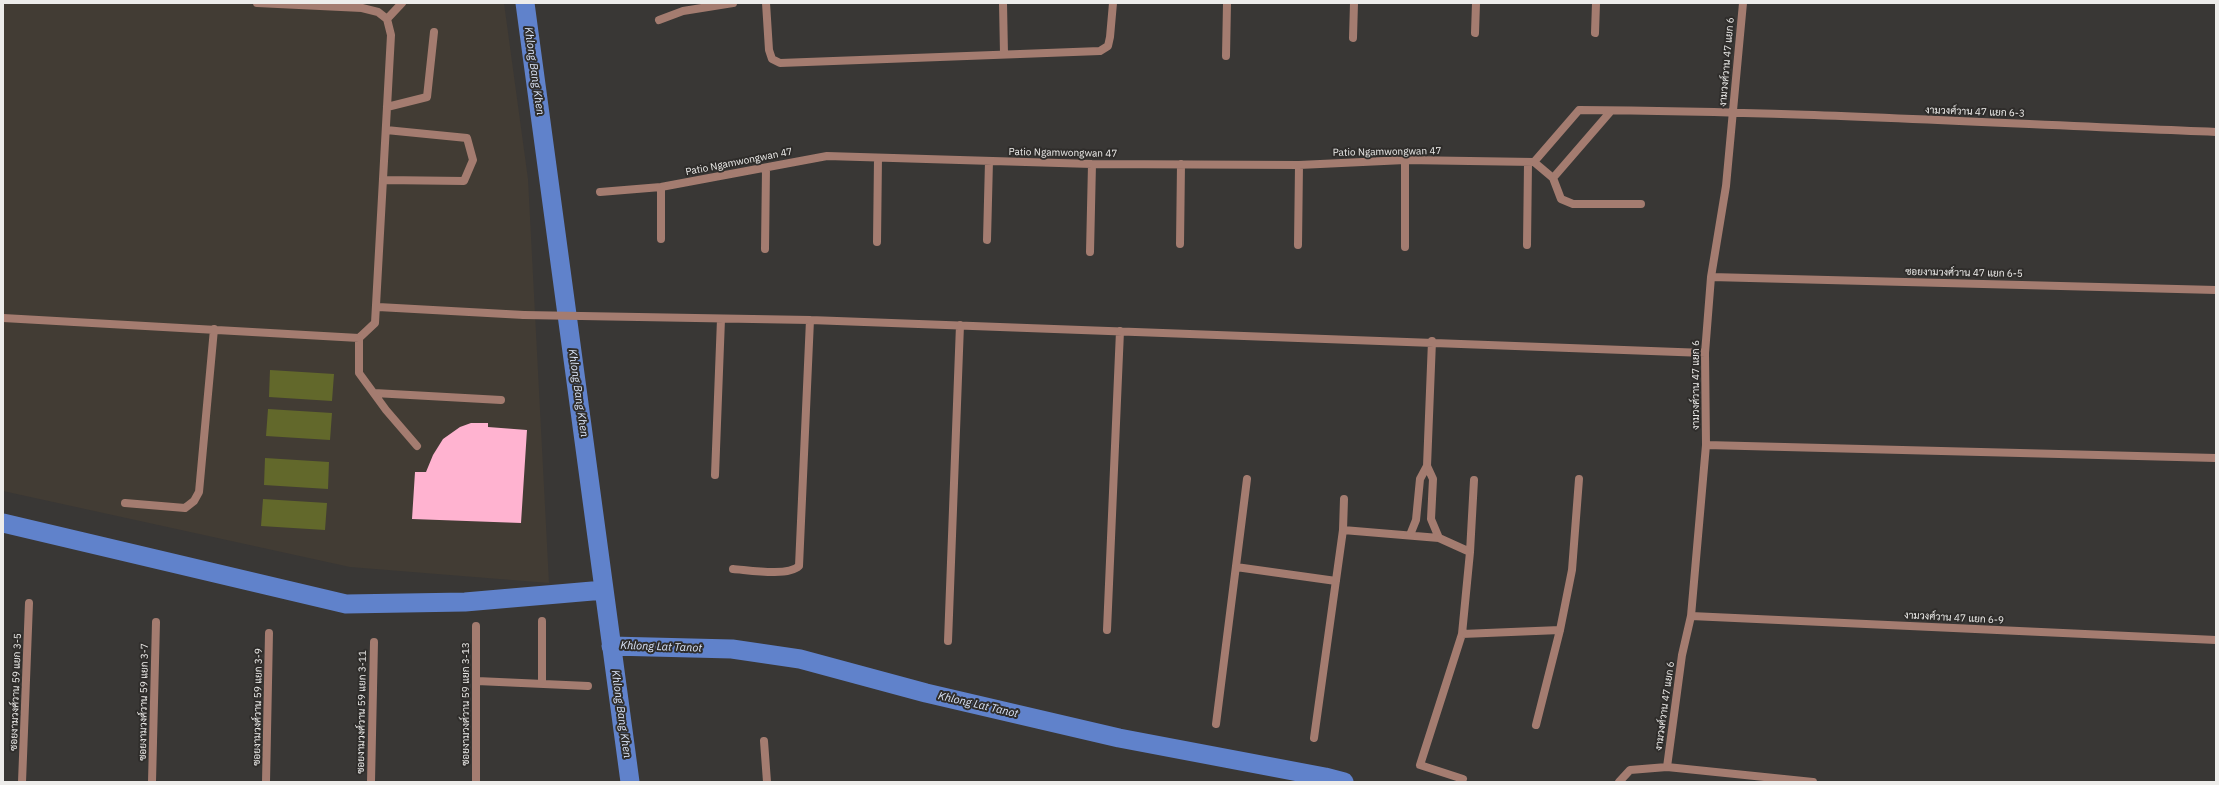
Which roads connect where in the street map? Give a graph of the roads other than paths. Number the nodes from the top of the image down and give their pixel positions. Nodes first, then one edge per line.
1 (257, 3) edge
2 (402, 3) edge
3 (733, 3) edge
4 (766, 3) edge
5 (1004, 3) edge
6 (1113, 3) edge
7 (1227, 3) edge
8 (1354, 3) edge
9 (1476, 3) edge
10 (1596, 3) edge
11 (1743, 3) edge
12 (272, 4) edge
13 (387, 19) junction
14 (659, 20) dead end
15 (434, 32) dead end
16 (1475, 33) dead end
17 (1595, 33) dead end
18 (1353, 38) dead end
19 (1004, 54) junction
20 (1226, 56) dead end
21 (387, 107) junction
22 (1611, 110) junction
23 (1733, 112) junction
24 (386, 130) junction
25 (2216, 132) edge
26 (878, 158) junction
27 (1405, 160) junction
28 (989, 161) junction
29 (1531, 163) junction
30 (1092, 164) junction
31 (1181, 164) junction
32 (1300, 165) junction
33 (766, 168) junction
34 (1552, 178) junction
35 (383, 180) junction
36 (661, 187) junction
37 (600, 192) dead end
38 (1641, 204) dead end
39 (661, 239) dead end
40 (987, 240) dead end
41 (878, 242) dead end
42 (1180, 244) dead end
43 (1527, 245) dead end
44 (1298, 246) dead end
45 (1405, 247) dead end
46 (765, 249) dead end
47 (1090, 252) dead end
48 (1711, 277) junction
49 (2216, 290) edge
50 (378, 307) junction
51 (3, 318) edge
52 (721, 319) junction
53 (810, 320) junction
54 (960, 325) junction
55 (214, 329) junction
56 (1120, 331) junction
57 (359, 338) junction
58 (1432, 341) junction
59 (1705, 353) junction
60 (374, 393) junction
61 (501, 400) dead end
62 (1706, 445) junction
63 (417, 446) dead end
64 (2216, 458) edge
65 (1427, 466) junction
66 (715, 475) dead end
67 (1246, 479) dead end
68 (1579, 479) dead end
69 (1474, 480) dead end
70 (1344, 499) dead end
71 (125, 503) dead end
72 (1343, 530) junction
73 (1410, 535) junction
74 (1439, 538) junction
75 (1470, 552) junction
76 (1236, 567) junction
77 (732, 569) dead end
78 (1336, 581) junction
79 (29, 603) dead end
80 (1691, 616) junction
81 (542, 621) dead end
82 (156, 622) dead end
83 (476, 626) dead end
84 (1107, 630) dead end
85 (1560, 630) junction
86 (269, 633) dead end
87 (1462, 634) junction
88 (2216, 640) edge
89 (948, 641) dead end
90 (374, 642) dead end
91 (478, 681) junction
92 (542, 684) junction
93 (588, 686) dead end
94 (1216, 724) dead end
95 (1536, 725) dead end
96 (1314, 738) dead end
97 (764, 741) dead end
98 (1667, 767) junction
99 (1464, 779) dead end
100 (1780, 781) edge
101 (22, 782) edge
102 (152, 782) edge
103 (266, 782) edge
104 (370, 782) edge
105 (476, 782) edge
106 (767, 782) edge
107 (1619, 782) edge
108 (1813, 782) edge

1 - 12 street
2 - 13 street
3 - 14 street
4 - 19 street
5 - 19 street
6 - 19 street
7 - 20 street
8 - 18 street
9 - 16 street
10 - 17 street
11 - 23 street, งามวงศ์วาน 47 แยก 6
12 - 13 street
13 - 21 street
15 - 21 street
21 - 24 street
22 - 23 street, งามวงศ์วาน 47 แยก 6-3
22 - 29 street, งามวงศ์วาน 47 แยก 6-3
22 - 34 street
23 - 25 street, งามวงศ์วาน 47 แยก 6-3
23 - 48 street, งามวงศ์วาน 47 แยก 6
24 - 35 street
24 - 35 street
26 - 28 street, Patio Ngamwongwan 47
26 - 33 street, Patio Ngamwongwan 47
26 - 41 street
27 - 29 street, Patio Ngamwongwan 47
27 - 32 street, Patio Ngamwongwan 47
27 - 45 street
28 - 30 street, Patio Ngamwongwan 47
28 - 40 street
29 - 34 street
29 - 43 street
30 - 31 street, Patio Ngamwongwan 47
30 - 47 street
31 - 32 street, Patio Ngamwongwan 47
31 - 42 street
32 - 44 street
33 - 36 street, Patio Ngamwongwan 47
33 - 46 street
34 - 38 street
35 - 50 street
36 - 37 street, Patio Ngamwongwan 47
36 - 39 street
48 - 49 street, ซอยงามวงศ์วาน 47 แยก 6-5
48 - 59 street, งามวงศ์วาน 47 แยก 6
50 - 52 street
50 - 57 street
51 - 55 street
52 - 53 street
52 - 66 street
53 - 54 street
53 - 77 street
54 - 56 street
54 - 89 street
55 - 57 street
55 - 71 street
56 - 58 street
56 - 84 street
57 - 60 street
58 - 59 street
58 - 65 street
59 - 62 street, งามวงศ์วาน 47 แยก 6
60 - 61 street
60 - 63 street
62 - 64 street
62 - 80 street, งามวงศ์วาน 47 แยก 6
65 - 73 street
65 - 74 street
67 - 76 street
68 - 85 street
69 - 75 street
70 - 72 street
72 - 73 street
72 - 78 street
73 - 74 street
74 - 75 street
75 - 87 street
76 - 78 street
76 - 94 street
78 - 96 street
79 - 101 street, ซอยงามวงศ์วาน 59 แยก 3-5
80 - 88 street, งามวงศ์วาน 47 แยก 6-9
80 - 98 street, งามวงศ์วาน 47 แยก 6
81 - 92 street
82 - 102 street, ซอยงามวงศ์วาน 59 แยก 3-7
83 - 91 street, ซอยงามวงศ์วาน 59 แยก 3-13
85 - 87 street
85 - 95 street
86 - 103 street, ซอยงามวงศ์วาน 59 แยก 3-9
87 - 99 street
90 - 104 street, ซอยงามวงศ์วาน 59 แยก 3-11
91 - 92 street
91 - 105 street, ซอยงามวงศ์วาน 59 แยก 3-13
92 - 93 street
97 - 106 street
98 - 100 street
98 - 107 street
100 - 108 street

